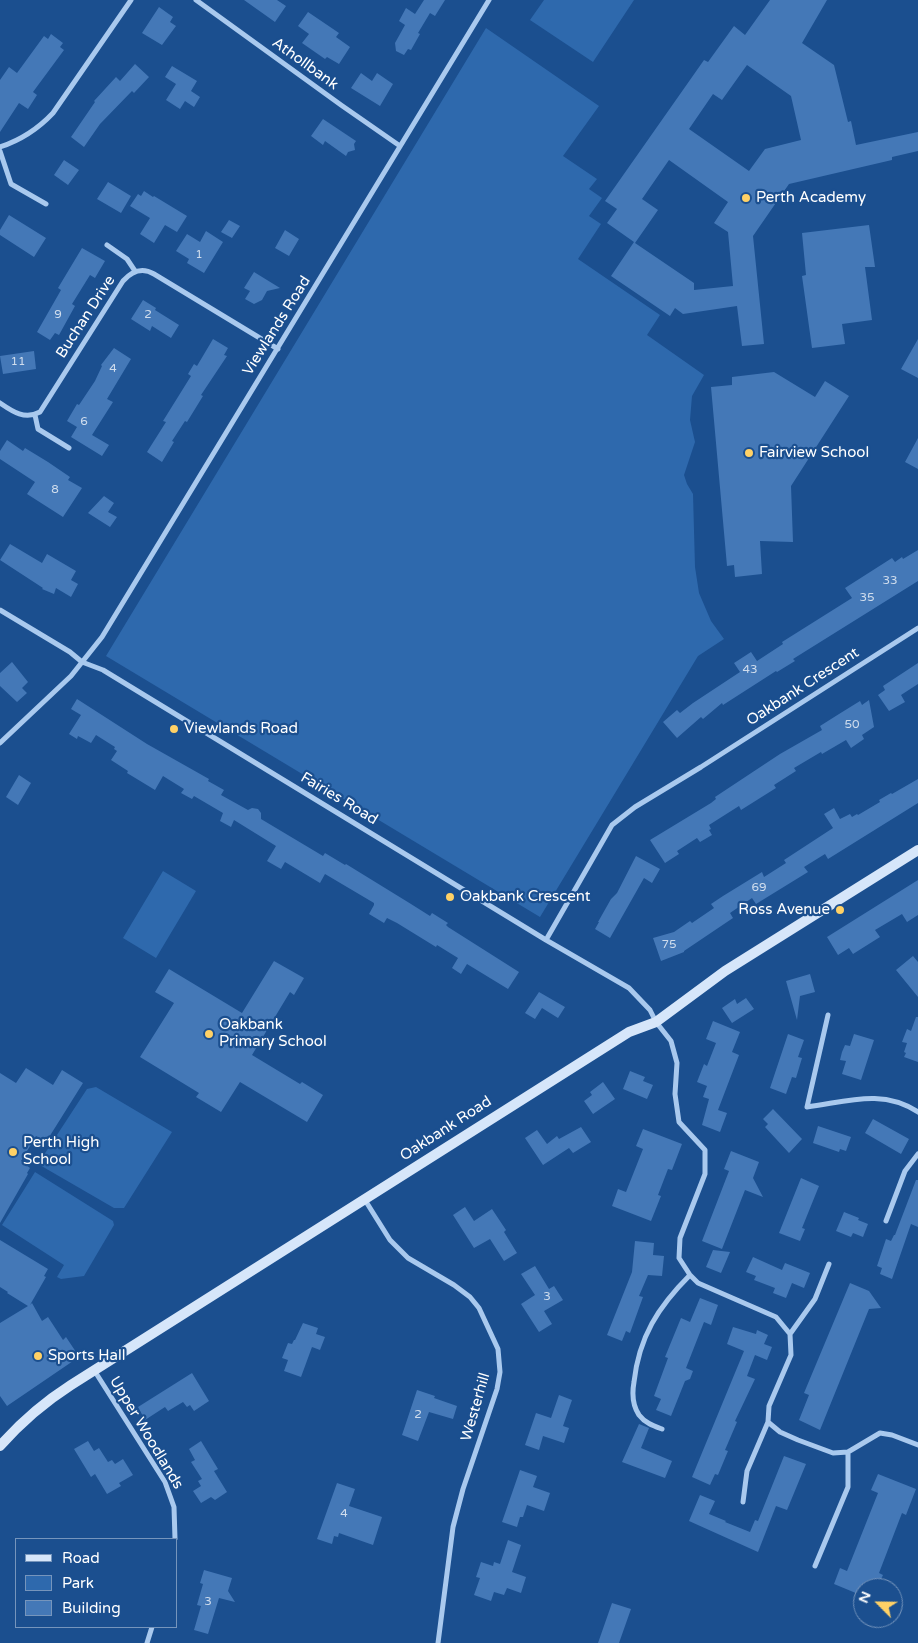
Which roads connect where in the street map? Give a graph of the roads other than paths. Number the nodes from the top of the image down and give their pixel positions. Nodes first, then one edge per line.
1 (131, 0) edge
2 (196, 0) edge
3 (489, 0) edge
4 (400, 146) junction
5 (0, 147) edge
6 (0, 152) edge
7 (46, 204) dead end
8 (107, 245) dead end
9 (135, 272) junction
10 (278, 349) junction
11 (0, 403) edge
12 (35, 415) junction
13 (69, 448) dead end
14 (0, 610) edge
15 (918, 628) edge
16 (82, 662) junction
17 (0, 743) edge
18 (918, 850) edge
19 (546, 940) junction
20 (828, 1015) dead end
21 (656, 1022) junction
22 (918, 1112) edge
23 (918, 1154) edge
24 (365, 1200) junction
25 (886, 1221) dead end
26 (829, 1264) dead end
27 (690, 1275) junction
28 (790, 1334) junction
29 (94, 1370) junction
30 (768, 1422) junction
31 (662, 1429) dead end
32 (918, 1445) edge
33 (0, 1446) edge
34 (848, 1452) junction
35 (743, 1502) dead end
36 (175, 1538) edge
37 (815, 1566) dead end
38 (152, 1628) edge
39 (147, 1643) edge
40 (438, 1643) edge

1 - 5 street
2 - 4 street, Athollbank
3 - 4 street, Viewlands Road
4 - 10 street, Viewlands Road
6 - 7 street
8 - 9 street
9 - 10 street, Buchan Drive
9 - 12 street, Buchan Drive
10 - 16 street, Viewlands Road
11 - 12 street
12 - 13 street
14 - 16 street, Fairies Road
15 - 19 street, Oakbank Crescent
16 - 17 street, Viewlands Road
16 - 19 street, Fairies Road
18 - 21 street, Oakbank Road
19 - 21 street, Fairies Road
20 - 22 street
21 - 24 street, Oakbank Road
21 - 27 street
23 - 25 street
24 - 29 street, Oakbank Road
24 - 40 street, Westerhill
26 - 28 street
27 - 28 street
27 - 31 street
28 - 30 street
29 - 33 street, Oakbank Road
29 - 36 street, Upper Woodlands
30 - 34 street
30 - 35 street
32 - 34 street
34 - 37 street
38 - 39 street

